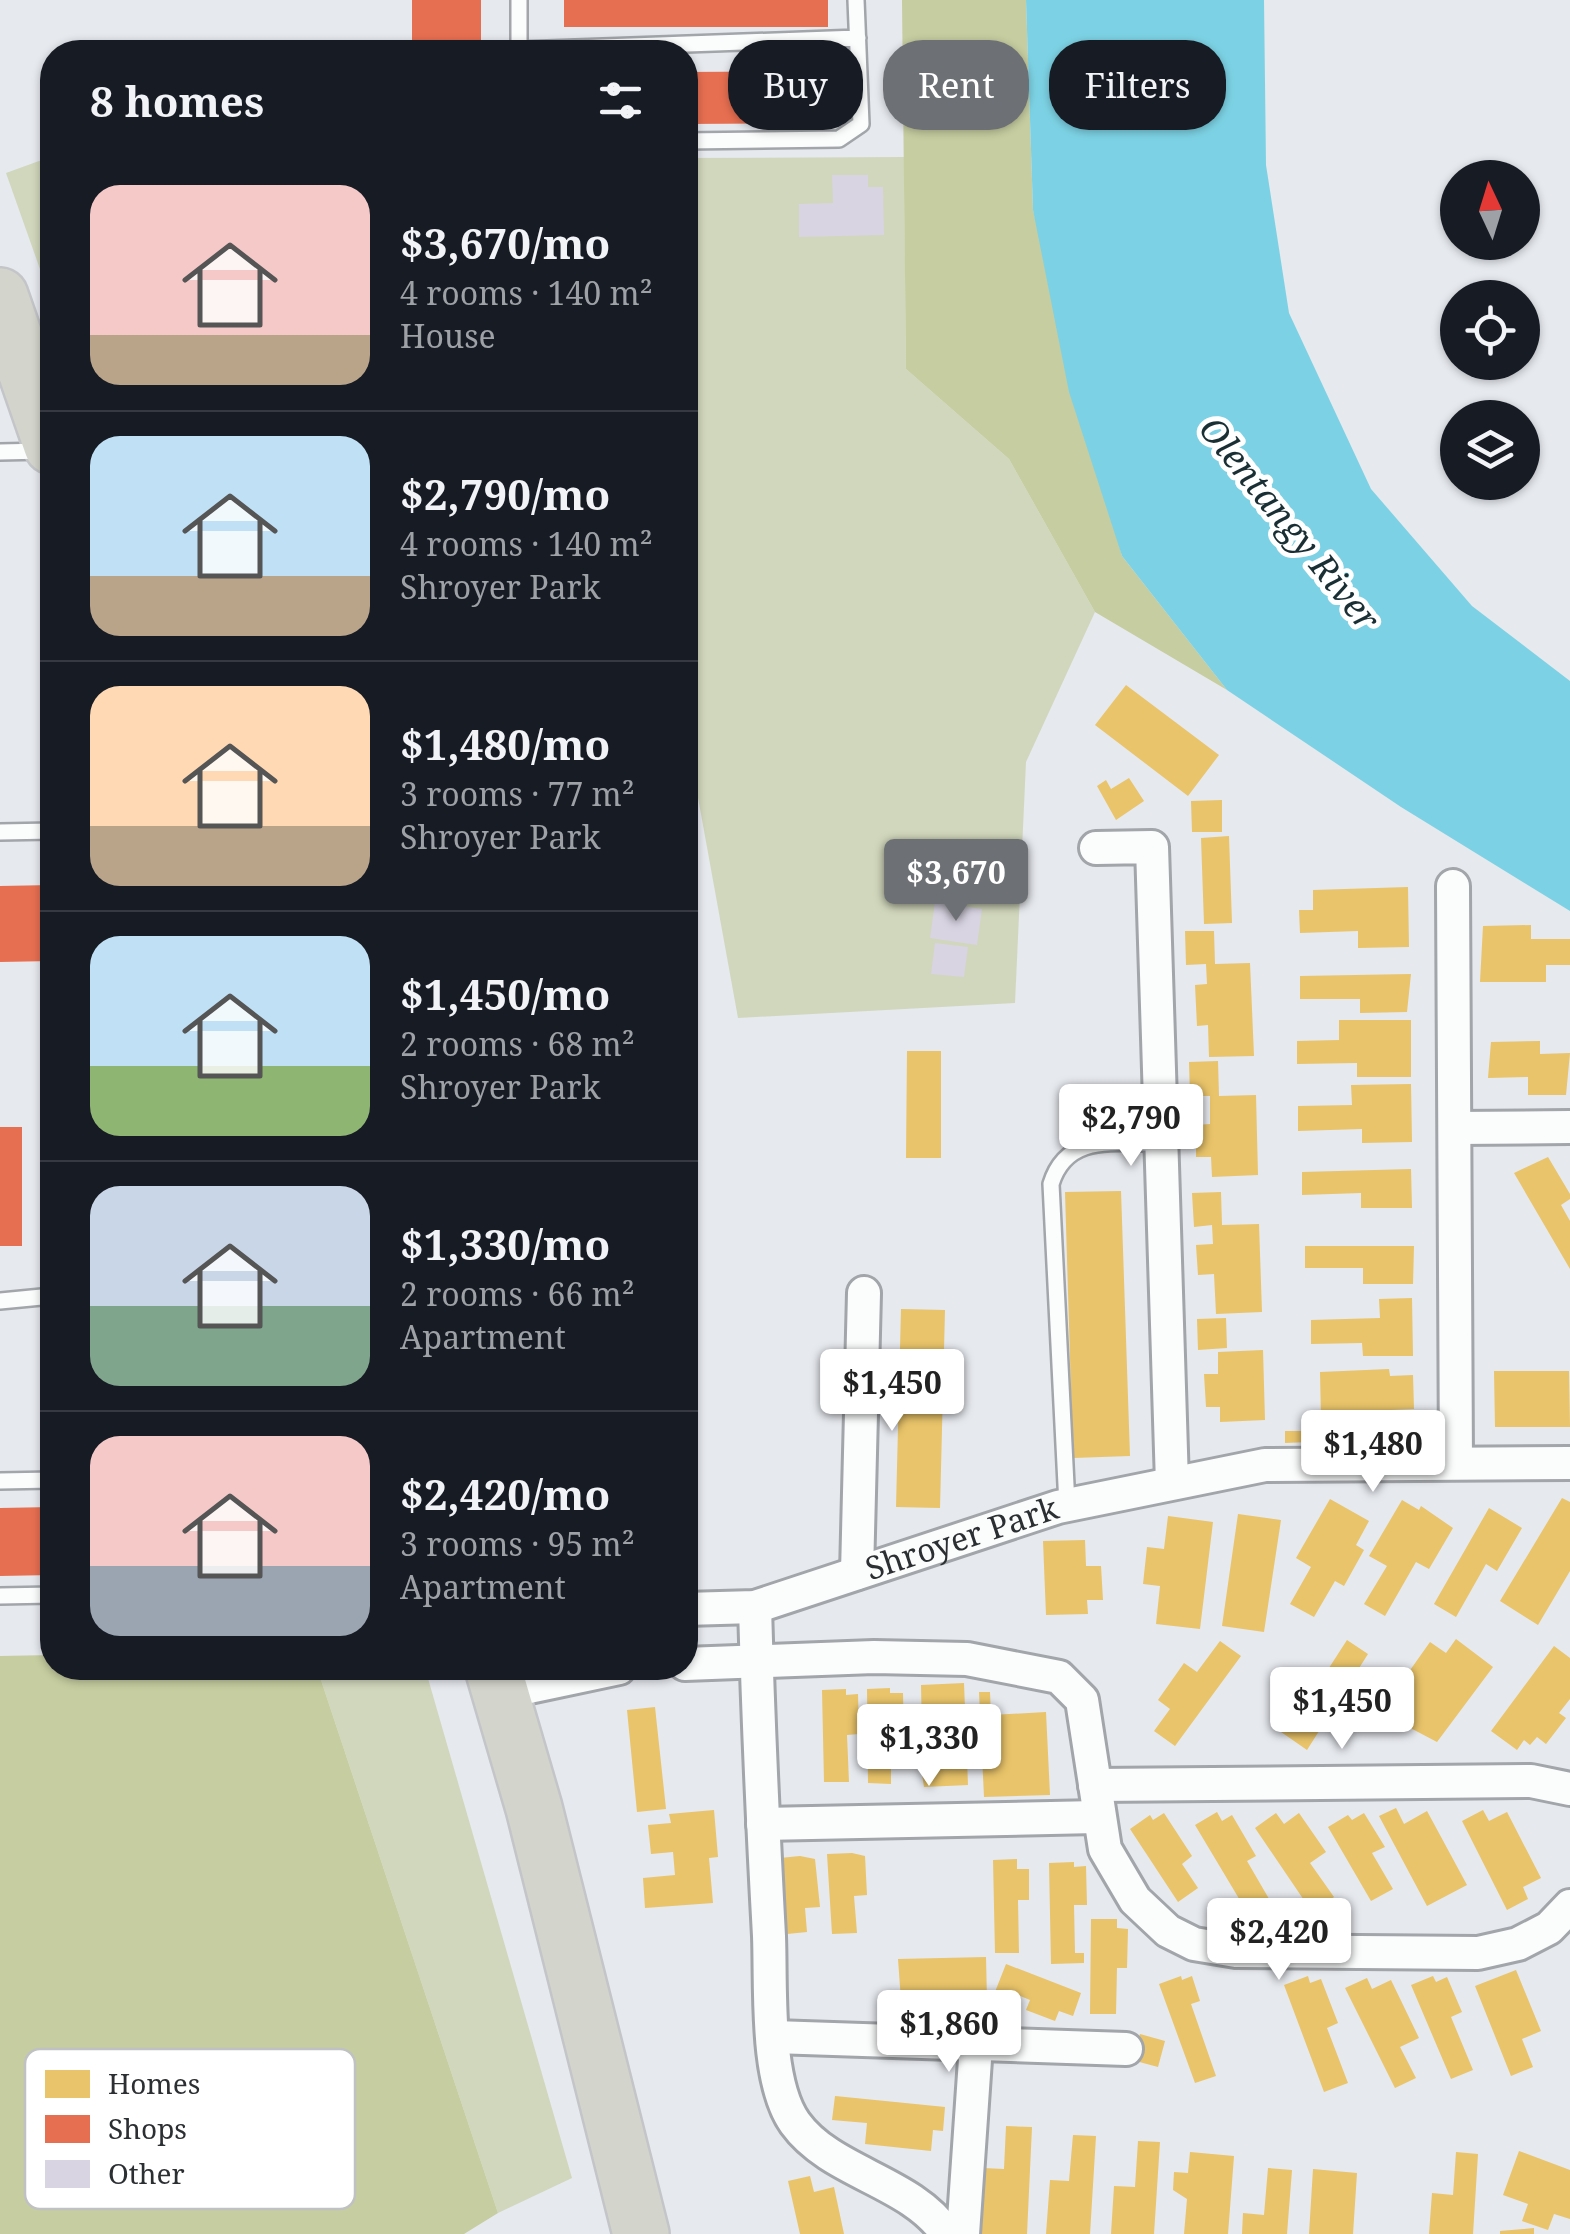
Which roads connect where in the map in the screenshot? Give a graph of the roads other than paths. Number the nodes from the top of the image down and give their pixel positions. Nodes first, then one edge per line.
1 (520, 0) edge
2 (856, 0) edge
3 (858, 38) junction
4 (519, 40) edge
5 (698, 44) edge
6 (698, 141) edge
7 (0, 296) edge
8 (40, 413) edge
9 (40, 449) edge
10 (0, 452) edge
11 (40, 831) edge
12 (0, 832) edge
13 (1096, 848) dead end
14 (1454, 886) dead end
15 (1570, 1127) edge
16 (1455, 1128) junction
17 (1161, 1143) junction
18 (864, 1293) dead end
19 (40, 1297) edge
20 (0, 1302) edge
21 (1456, 1463) junction
22 (1570, 1463) edge
23 (40, 1480) edge
24 (0, 1481) edge
25 (1172, 1483) junction
26 (1067, 1505) junction
27 (858, 1573) junction
28 (40, 1595) edge
29 (0, 1596) edge
30 (755, 1608) junction
31 (698, 1609) edge
32 (757, 1660) junction
33 (698, 1663) edge
34 (497, 1680) edge
35 (1570, 1790) edge
36 (1096, 1801) junction
37 (763, 1824) junction
38 (1570, 1906) edge
39 (774, 2037) junction
40 (976, 2044) junction
41 (1126, 2049) dead end
42 (641, 2234) edge
43 (948, 2234) edge
44 (963, 2234) edge

1 - 4 lane
2 - 3 lane
3 - 5 lane
3 - 6 lane
7 - 8 highway
9 - 10 lane
11 - 12 lane
13 - 17 street
14 - 16 street
15 - 16 street
16 - 21 street
17 - 25 street
17 - 26 lane
18 - 27 street
19 - 20 lane
21 - 22 street, Shroyer Park
21 - 25 street, Shroyer Park
23 - 24 lane
25 - 26 street, Shroyer Park
26 - 27 street, Shroyer Park
27 - 30 street, Shroyer Park
28 - 29 lane
30 - 31 street, Shroyer Park
30 - 32 street
32 - 33 street
32 - 36 street
32 - 37 street
34 - 42 highway
35 - 36 street
36 - 37 street
36 - 38 street
37 - 39 street
39 - 40 street
39 - 43 street
40 - 41 street
40 - 44 street

